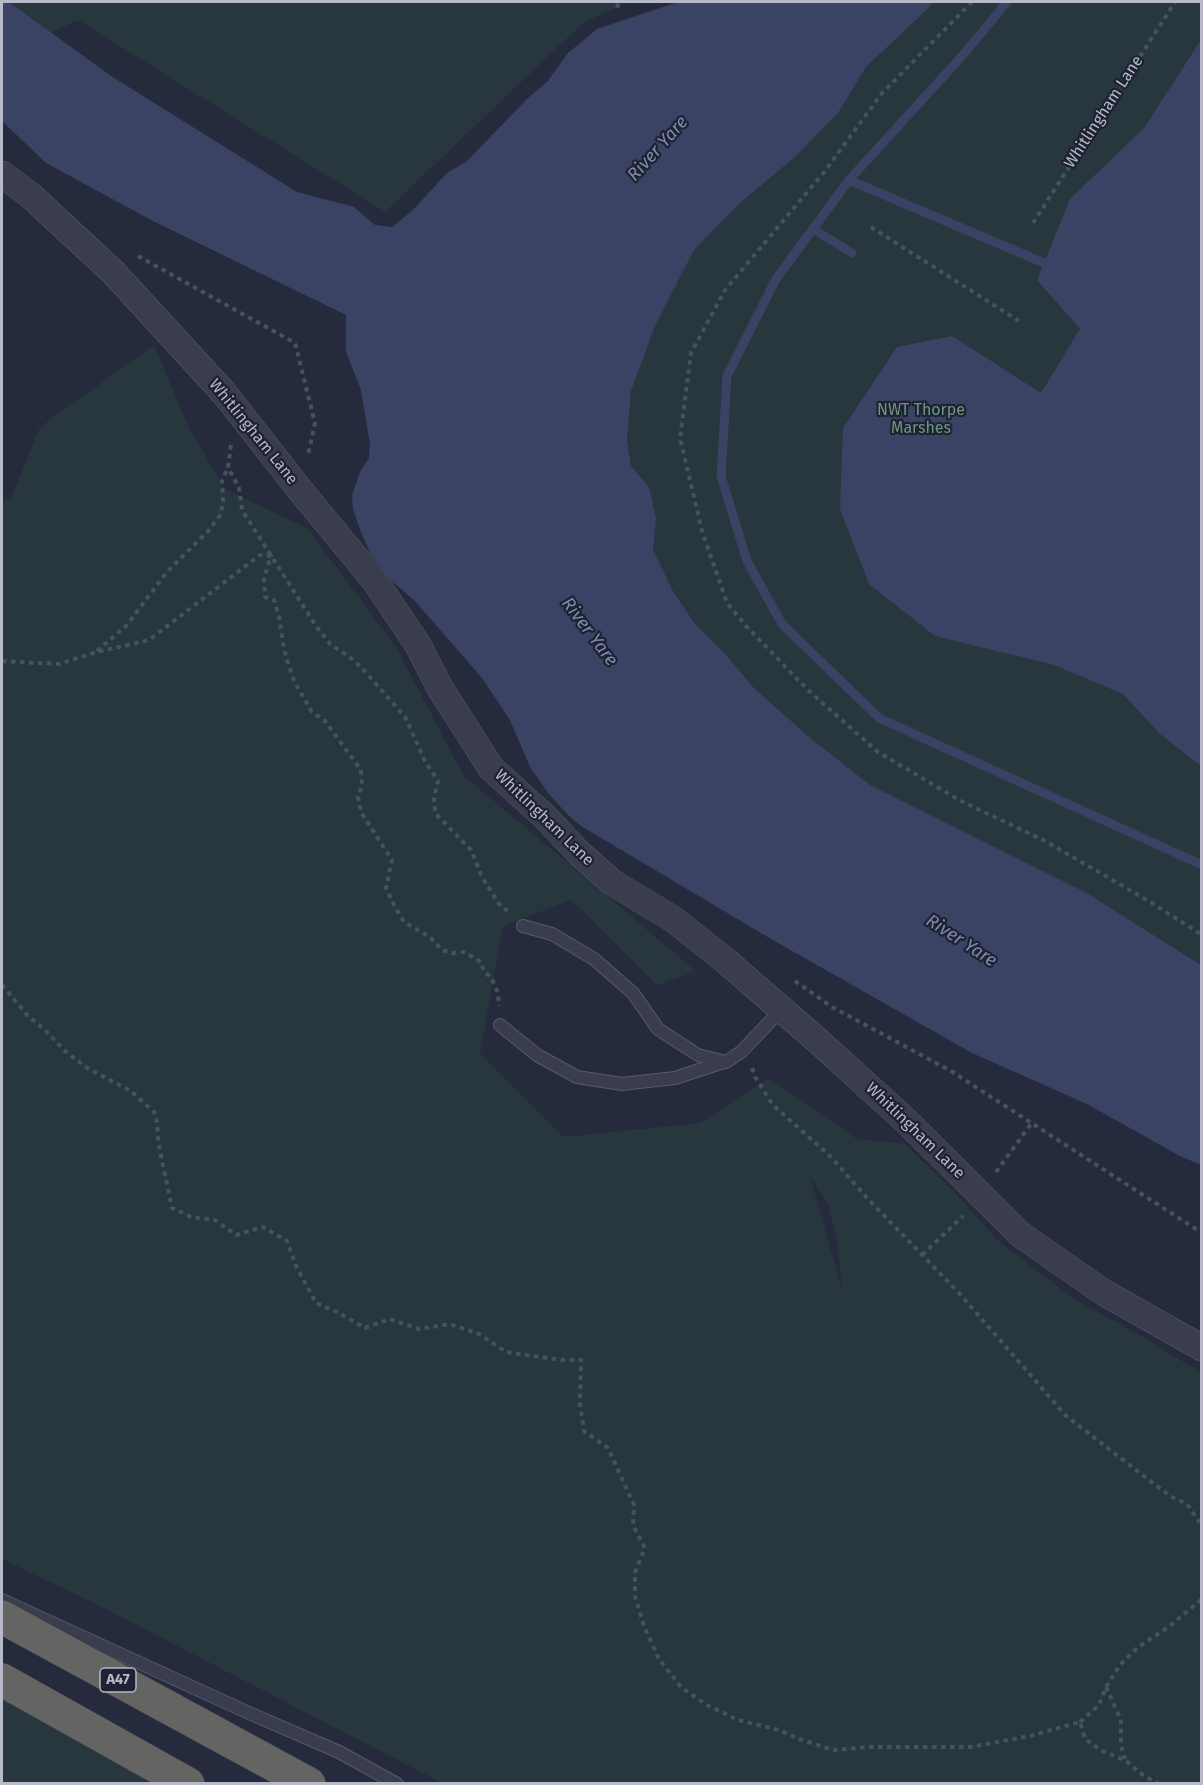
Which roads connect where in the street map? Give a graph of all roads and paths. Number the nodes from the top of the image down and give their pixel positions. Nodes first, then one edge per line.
1 (619, 2) edge
2 (972, 2) edge
3 (1175, 2) edge
4 (617, 8) dead end
5 (2, 174) edge
6 (1033, 223) dead end
7 (871, 227) dead end
8 (137, 255) dead end
9 (1022, 323) dead end
10 (242, 417) junction
11 (228, 467) junction
12 (300, 490) junction
13 (272, 556) junction
14 (97, 652) junction
15 (2, 661) edge
16 (523, 926) joint
17 (1202, 936) edge
18 (791, 978) dead end
19 (2, 985) edge
20 (782, 1010) junction
21 (500, 1025) joint
22 (741, 1052) junction
23 (726, 1062) junction
24 (1202, 1233) edge
25 (1202, 1348) edge
26 (1202, 1526) edge
27 (1202, 1599) edge
28 (2, 1600) edge
29 (2, 1617) edge
30 (2, 1680) edge
31 (1106, 1688) junction
32 (1080, 1722) junction
33 (1125, 1760) junction
34 (188, 1784) edge
35 (309, 1784) edge
36 (397, 1784) edge
37 (1159, 1784) edge

1 - 4 path
2 - 17 path
3 - 6 path, Whitlingham Lane
5 - 10 street, Whitlingham Lane
7 - 9 path
8 - 12 path
10 - 11 path
10 - 12 street, Whitlingham Lane
11 - 13 path
11 - 14 path
12 - 20 street, Whitlingham Lane
13 - 14 path
13 - 16 path
13 - 21 path
14 - 15 path
16 - 23 lane
18 - 24 path
19 - 32 path
20 - 22 lane
20 - 25 street, Whitlingham Lane
21 - 23 lane
22 - 23 lane
22 - 26 path
27 - 31 path
28 - 36 lane
29 - 35 highway, A47
30 - 34 highway
31 - 32 path
31 - 33 path
32 - 33 path
33 - 37 path

